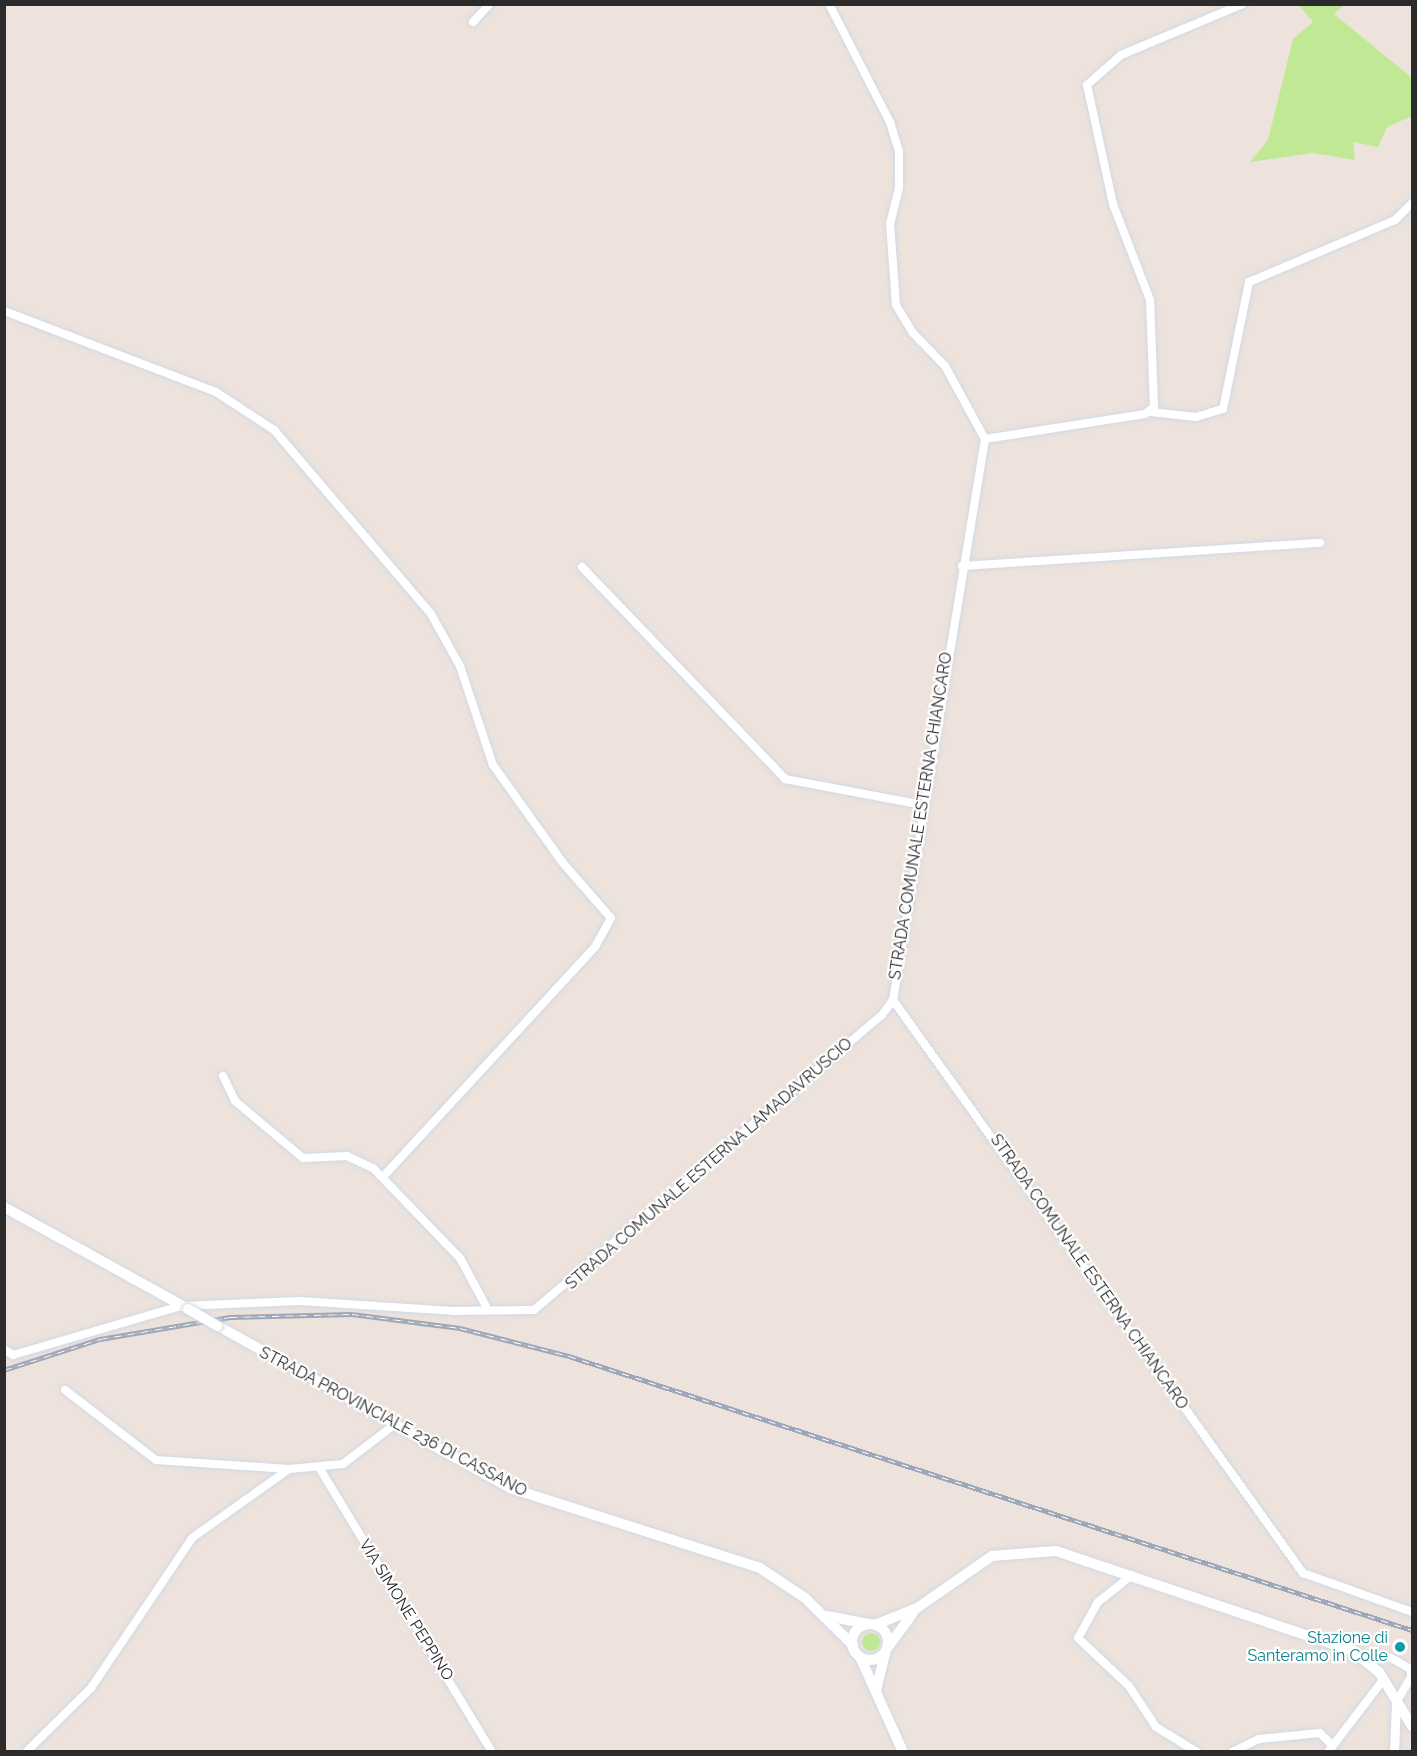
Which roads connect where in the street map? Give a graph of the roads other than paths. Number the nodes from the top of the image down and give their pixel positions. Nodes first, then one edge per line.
1 (490, 4) edge
2 (829, 4) edge
3 (1243, 4) edge
4 (473, 22) dead end
5 (1413, 203) edge
6 (4, 311) edge
7 (1150, 412) junction
8 (985, 439) junction
9 (1320, 543) dead end
10 (962, 566) junction
11 (582, 567) dead end
12 (922, 805) junction
13 (893, 1000) junction
14 (223, 1076) dead end
15 (383, 1177) junction
16 (4, 1207) edge
17 (184, 1308) junction
18 (488, 1310) junction
19 (4, 1349) edge
20 (65, 1390) dead end
21 (394, 1425) junction
22 (289, 1468) junction
23 (320, 1469) junction
24 (1132, 1575) junction
25 (917, 1608) junction
26 (1413, 1612) edge
27 (826, 1616) junction
28 (872, 1625) junction
29 (853, 1645) junction
30 (886, 1650) junction
31 (860, 1657) junction
32 (1391, 1658) dead end
33 (1383, 1680) junction
34 (876, 1690) junction
35 (1396, 1703) junction
36 (1413, 1726) edge
37 (1331, 1749) edge
38 (488, 1750) edge
39 (26, 1752) edge
40 (903, 1752) edge
41 (1197, 1752) edge
42 (1232, 1752) edge
43 (1394, 1752) edge

1 - 4 street
2 - 8 street
3 - 7 street
5 - 7 street
6 - 15 street
7 - 8 street
8 - 10 street, STRADA COMUNALE ESTERNA CHIANCARO
9 - 10 street
10 - 12 street, STRADA COMUNALE ESTERNA CHIANCARO
11 - 12 street
12 - 13 street, STRADA COMUNALE ESTERNA CHIANCARO
13 - 18 street, STRADA COMUNALE ESTERNA LAMADAVRUSCIO
13 - 26 street, STRADA COMUNALE ESTERNA CHIANCARO
14 - 15 street
15 - 18 street
16 - 17 main road, STRADA PROVINCIALE 236 DI CASSANO
17 - 18 street, STRADA COMUNALE ESTERNA LAMADAVRUSCIO
17 - 19 street, STRADA COMUNALE ESTERNA LAMADAVRUSCIO
17 - 21 main road, STRADA PROVINCIALE 236 DI CASSANO, bridge
20 - 22 street
21 - 23 street
21 - 27 main road, STRADA PROVINCIALE 236 DI CASSANO
22 - 23 street
22 - 39 street
23 - 38 street, VIA SIMONE PEPPINO
24 - 25 main road
24 - 33 main road
24 - 41 street
25 - 28 main road
25 - 30 main road
27 - 28 main road
27 - 29 main road
28 - 29 main road
28 - 30 main road
29 - 31 main road
30 - 31 main road
30 - 34 main road
31 - 34 main road
32 - 35 street
33 - 35 main road
33 - 37 street
34 - 40 main road
35 - 36 main road
35 - 43 street
37 - 42 street

